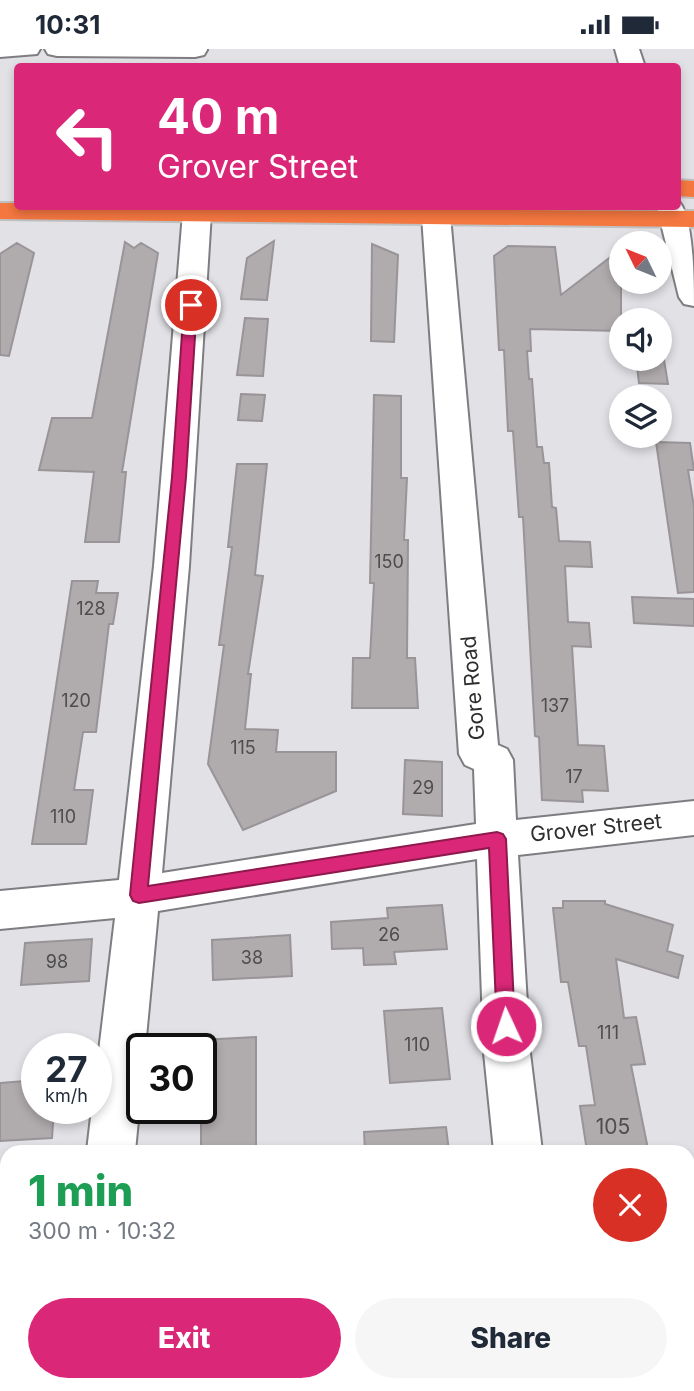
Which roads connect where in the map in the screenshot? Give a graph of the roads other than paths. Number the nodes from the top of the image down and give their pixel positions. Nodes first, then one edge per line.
1 (28, 49) edge
2 (57, 49) edge
3 (0, 50) edge
4 (195, 55) edge
5 (166, 210) edge
6 (197, 213) junction
7 (680, 214) edge
8 (436, 216) junction
9 (694, 297) edge
10 (694, 818) edge
11 (497, 839) junction
12 (139, 895) junction
13 (0, 910) edge
14 (112, 1145) edge
15 (517, 1145) edge

1 - 3 street
2 - 4 street
5 - 6 highway
6 - 8 highway
6 - 12 street
7 - 8 highway
7 - 9 street
8 - 11 street, Gore Road
10 - 11 street, Grover Street
11 - 12 street, Grover Street
11 - 15 street, Gore Road
12 - 13 street, Grover Street
12 - 14 street

